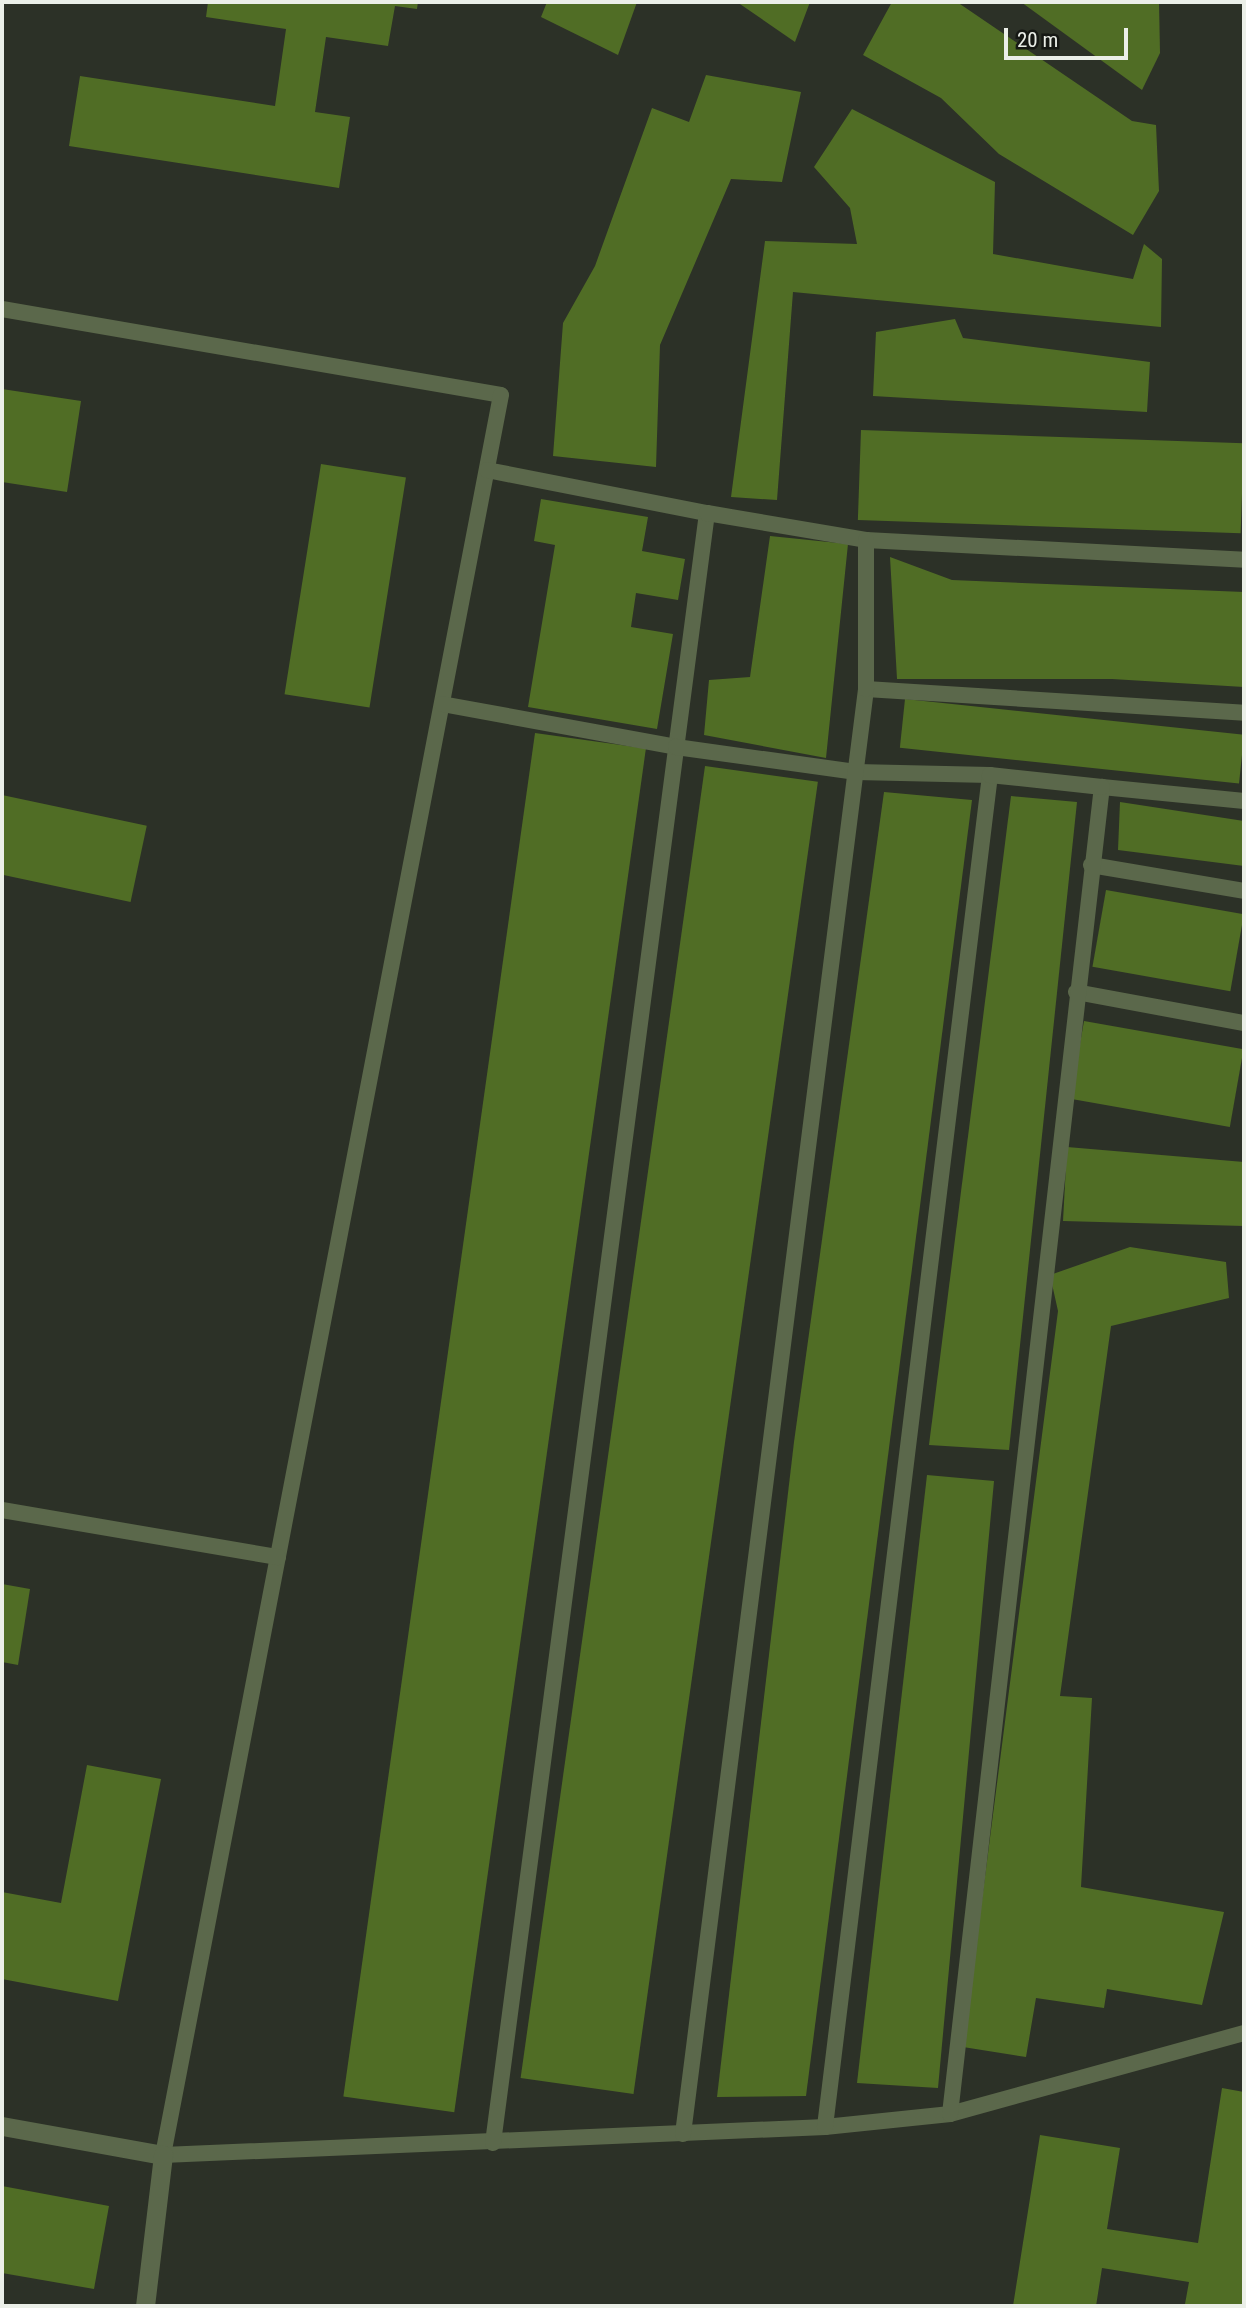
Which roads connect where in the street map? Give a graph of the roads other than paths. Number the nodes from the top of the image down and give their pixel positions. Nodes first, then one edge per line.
1 (2, 309) edge
2 (487, 470) junction
3 (707, 513) junction
4 (866, 540) junction
5 (1244, 560) edge
6 (866, 689) junction
7 (442, 704) junction
8 (1244, 713) edge
9 (676, 747) junction
10 (856, 772) junction
11 (990, 775) junction
12 (1102, 787) junction
13 (1244, 800) edge
14 (1091, 866) junction
15 (1244, 891) edge
16 (1076, 992) junction
17 (1244, 1023) edge
18 (2, 1510) edge
19 (278, 1557) junction
20 (1244, 2033) edge
21 (950, 2114) junction
22 (2, 2126) edge
23 (825, 2127) junction
24 (683, 2134) junction
25 (493, 2143) junction
26 (163, 2155) junction
27 (145, 2306) edge

1 - 2 lane
2 - 3 lane
2 - 7 lane
3 - 4 lane
3 - 9 lane
4 - 5 lane
4 - 6 lane
6 - 8 lane
6 - 10 lane
7 - 9 lane
7 - 19 lane
9 - 10 lane
9 - 25 lane
10 - 11 lane
10 - 24 lane
11 - 12 lane
11 - 23 lane
12 - 13 lane
12 - 14 lane
14 - 15 lane
14 - 16 lane
16 - 17 lane
16 - 21 lane
18 - 19 lane
19 - 26 lane
20 - 21 lane
21 - 23 lane
22 - 26 street
23 - 24 lane
24 - 25 lane
25 - 26 lane
26 - 27 street

